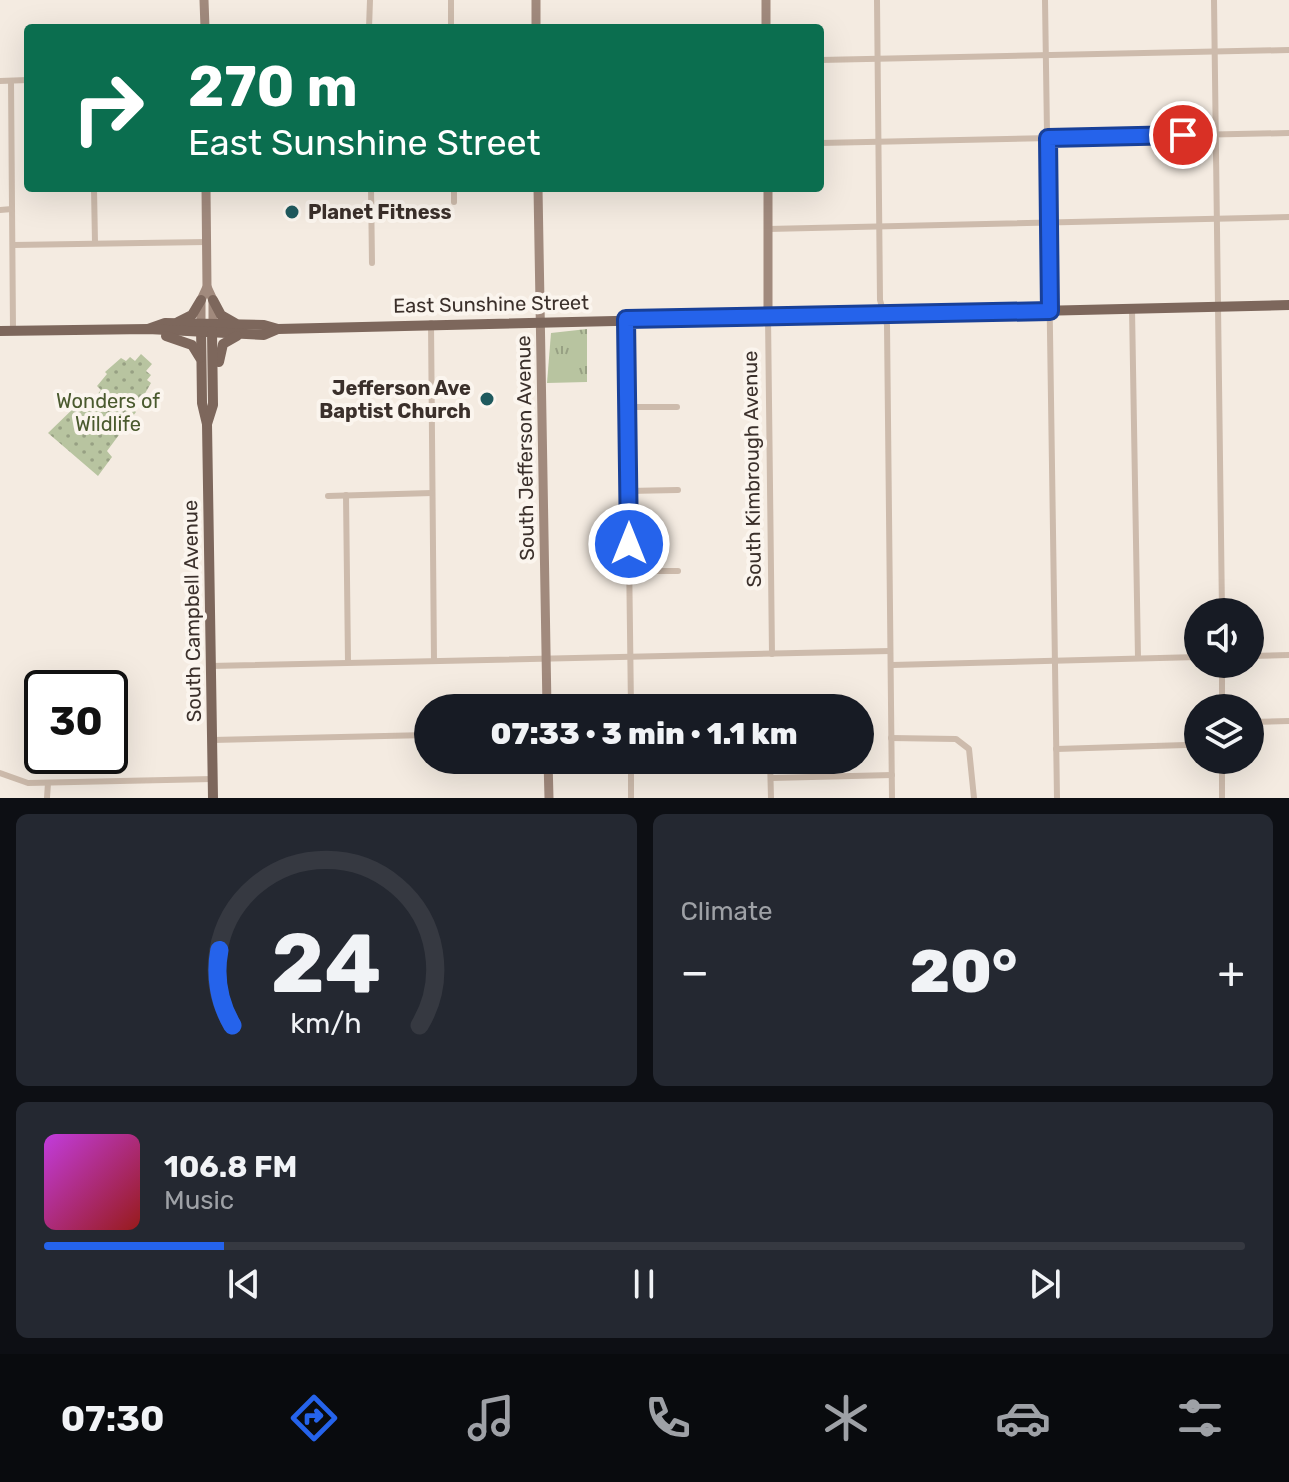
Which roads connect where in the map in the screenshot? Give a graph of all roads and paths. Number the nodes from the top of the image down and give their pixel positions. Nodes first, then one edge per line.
1 (204, 0) edge
2 (370, 0) edge
3 (451, 0) edge
4 (536, 0) edge
5 (766, 0) edge
6 (877, 0) edge
7 (1045, 0) edge
8 (1214, 0) edge
9 (205, 24) edge
10 (369, 24) edge
11 (451, 24) edge
12 (536, 24) edge
13 (766, 24) edge
14 (1289, 50) edge
15 (1214, 51) junction
16 (1046, 55) junction
17 (877, 59) junction
18 (824, 60) edge
19 (24, 80) edge
20 (0, 81) edge
21 (11, 81) junction
22 (1289, 133) edge
23 (1215, 134) junction
24 (1048, 138) junction
25 (879, 142) junction
26 (824, 143) edge
27 (94, 192) edge
28 (206, 192) edge
29 (371, 192) edge
30 (454, 192) edge
31 (538, 192) edge
32 (768, 192) edge
33 (454, 202) dead end
34 (12, 209) junction
35 (0, 210) edge
36 (1289, 217) edge
37 (1216, 219) junction
38 (1048, 222) junction
39 (880, 226) junction
40 (768, 229) junction
41 (206, 242) junction
42 (95, 243) junction
43 (13, 245) junction
44 (372, 263) dead end
45 (207, 300) junction
46 (1289, 305) edge
47 (1217, 307) junction
48 (1132, 309) junction
49 (1050, 311) junction
50 (884, 314) junction
51 (768, 316) junction
52 (626, 319) junction
53 (540, 321) junction
54 (174, 323) junction
55 (431, 323) junction
56 (207, 329) junction
57 (13, 330) junction
58 (152, 330) junction
59 (241, 330) junction
60 (0, 331) edge
61 (201, 363) junction
62 (213, 379) junction
63 (628, 407) junction
64 (677, 407) dead end
65 (207, 424) junction
66 (678, 490) dead end
67 (628, 491) junction
68 (432, 493) junction
69 (346, 495) junction
70 (328, 496) dead end
71 (629, 571) junction
72 (678, 571) dead end
73 (1222, 598) edge
74 (890, 651) junction
75 (772, 654) junction
76 (1289, 655) edge
77 (631, 656) junction
78 (1264, 656) edge
79 (1184, 657) edge
80 (1138, 658) junction
81 (546, 659) junction
82 (434, 660) junction
83 (1054, 660) junction
84 (348, 662) junction
85 (892, 665) junction
86 (209, 666) junction
87 (547, 694) edge
88 (631, 694) edge
89 (1289, 721) edge
90 (1264, 722) edge
91 (414, 735) edge
92 (891, 738) junction
93 (212, 740) junction
94 (1184, 745) edge
95 (1056, 749) junction
96 (0, 773) edge
97 (548, 774) edge
98 (631, 774) edge
99 (771, 774) edge
100 (1222, 774) edge
101 (892, 775) junction
102 (771, 778) junction
103 (212, 779) junction
104 (48, 783) junction
105 (47, 798) edge
106 (213, 798) edge
107 (549, 798) edge
108 (631, 798) edge
109 (771, 798) edge
110 (892, 798) edge
111 (974, 798) edge
112 (1057, 798) edge
113 (1222, 798) edge

1 - 9 main road
2 - 10 street
3 - 11 street
4 - 12 main road
5 - 13 main road
6 - 17 street
7 - 16 street
8 - 15 street
14 - 15 street
15 - 16 street
15 - 23 street
16 - 17 street
16 - 24 street
17 - 18 street
17 - 25 street
19 - 21 street
20 - 21 street
21 - 34 street
22 - 23 street
23 - 24 street
23 - 37 street
24 - 25 street
24 - 38 street
25 - 26 street
25 - 39 street
27 - 42 street
28 - 41 main road, South Campbell Avenue
29 - 44 street
30 - 33 street
31 - 53 main road, South Jefferson Avenue
32 - 40 main road, South Kimbrough Avenue
34 - 35 street
34 - 43 street
36 - 37 street
37 - 38 street
37 - 47 street
38 - 39 street
38 - 49 street
39 - 40 street
39 - 50 street
40 - 51 main road, South Kimbrough Avenue
41 - 42 street
41 - 45 main road, South Campbell Avenue
42 - 43 street
43 - 57 street
45 - 54 main road
45 - 56 main road, South Campbell Avenue
45 - 59 main road
46 - 47 main road, East Sunshine Street
47 - 48 main road, East Sunshine Street
47 - 73 street
48 - 49 main road, East Sunshine Street
48 - 80 street
49 - 50 main road, East Sunshine Street
49 - 83 street
50 - 51 main road, East Sunshine Street
50 - 74 street
51 - 52 main road, East Sunshine Street
51 - 75 street, South Kimbrough Avenue
52 - 53 main road, East Sunshine Street
52 - 63 street
53 - 55 main road, East Sunshine Street
53 - 81 main road, South Jefferson Avenue
54 - 56 main road
54 - 58 main road
55 - 59 main road, East Sunshine Street
55 - 68 street
56 - 58 main road
56 - 59 main road, East Sunshine Street
56 - 61 main road, South Campbell Avenue
56 - 62 main road, South Campbell Avenue
57 - 58 main road
57 - 60 main road
58 - 61 main road
59 - 62 main road
61 - 65 main road, South Campbell Avenue
62 - 65 main road, South Campbell Avenue
63 - 64 street
63 - 67 street
65 - 86 main road, South Campbell Avenue
66 - 67 street
67 - 71 street
68 - 69 street
68 - 82 street
69 - 70 street
69 - 84 street
71 - 72 street
71 - 77 street
74 - 75 street
74 - 85 street
75 - 77 street
76 - 78 street
77 - 81 street
77 - 88 street
79 - 80 street
80 - 83 street
81 - 82 street
81 - 87 main road, South Jefferson Avenue
82 - 84 street
83 - 85 street
83 - 95 street
84 - 86 street
85 - 92 street
86 - 93 main road, South Campbell Avenue
89 - 90 street
91 - 93 street
92 - 101 street
92 - 111 street
93 - 103 main road, South Campbell Avenue
94 - 95 street
95 - 112 street
96 - 104 street
97 - 107 main road
98 - 108 street
99 - 102 street
100 - 113 street
101 - 102 street
101 - 110 street
102 - 109 street
103 - 104 street
103 - 106 main road, South Campbell Avenue
104 - 105 street

